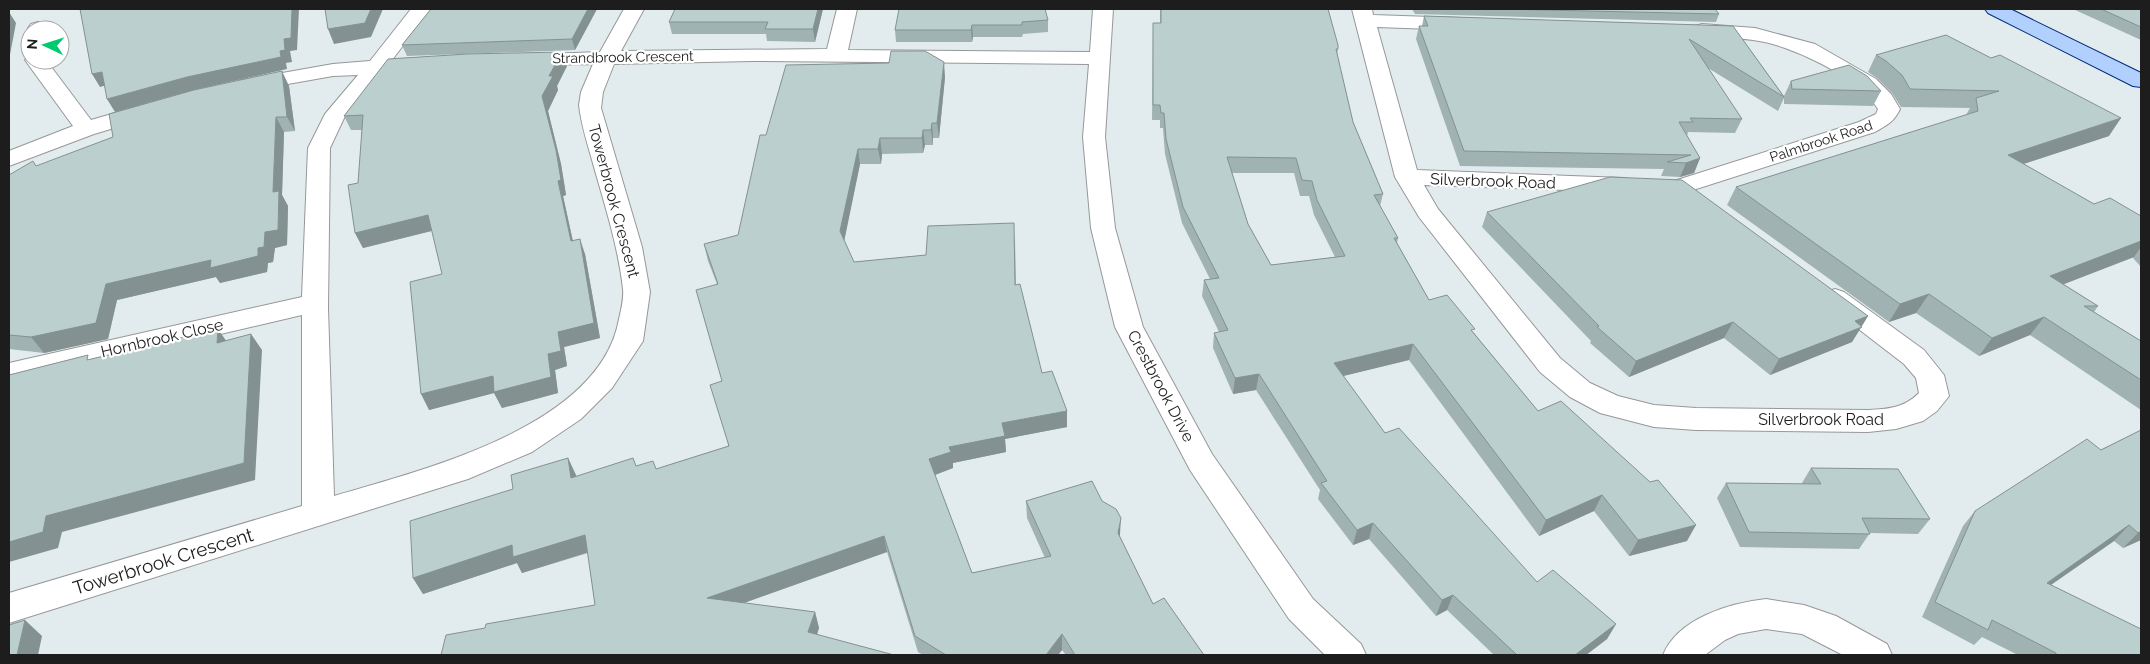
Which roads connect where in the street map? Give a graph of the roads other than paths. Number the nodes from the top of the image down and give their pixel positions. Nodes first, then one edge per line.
1 (421, 9) edge
2 (634, 9) edge
3 (847, 9) edge
4 (1102, 9) edge
5 (1995, 9) edge
6 (1364, 15) edge
7 (1482, 24) edge
8 (1687, 30) edge
9 (836, 56) junction
10 (608, 57) junction
11 (1100, 58) junction
12 (506, 59) edge
13 (440, 62) edge
14 (375, 67) junction
15 (42, 70) edge
16 (2141, 81) edge
17 (227, 91) edge
18 (164, 107) edge
19 (86, 130) junction
20 (9, 160) edge
21 (1407, 178) junction
22 (1662, 186) junction
23 (1706, 203) edge
24 (1816, 283) edge
25 (315, 303) junction
26 (9, 373) edge
27 (318, 514) junction
28 (9, 608) edge
29 (1348, 655) edge
30 (1681, 655) edge
31 (1874, 655) edge

1 - 14 street
2 - 10 street, Towerbrook Crescent
3 - 9 street
4 - 11 street, Crestbrook Drive
5 - 16 main road
6 - 7 street
6 - 21 street, Silverbrook Road
8 - 22 street, Palmbrook Road
9 - 10 street, Strandbrook Crescent
9 - 11 street, Strandbrook Crescent
10 - 12 street, Strandbrook Crescent
10 - 27 street, Towerbrook Crescent
11 - 29 street, Crestbrook Drive
13 - 14 street
14 - 17 street
14 - 25 street
15 - 19 street
18 - 19 street
19 - 20 street
21 - 22 street, Silverbrook Road
21 - 24 street, Silverbrook Road
22 - 23 street
25 - 26 street, Hornbrook Close
25 - 27 street
27 - 28 street, Towerbrook Crescent
30 - 31 street

